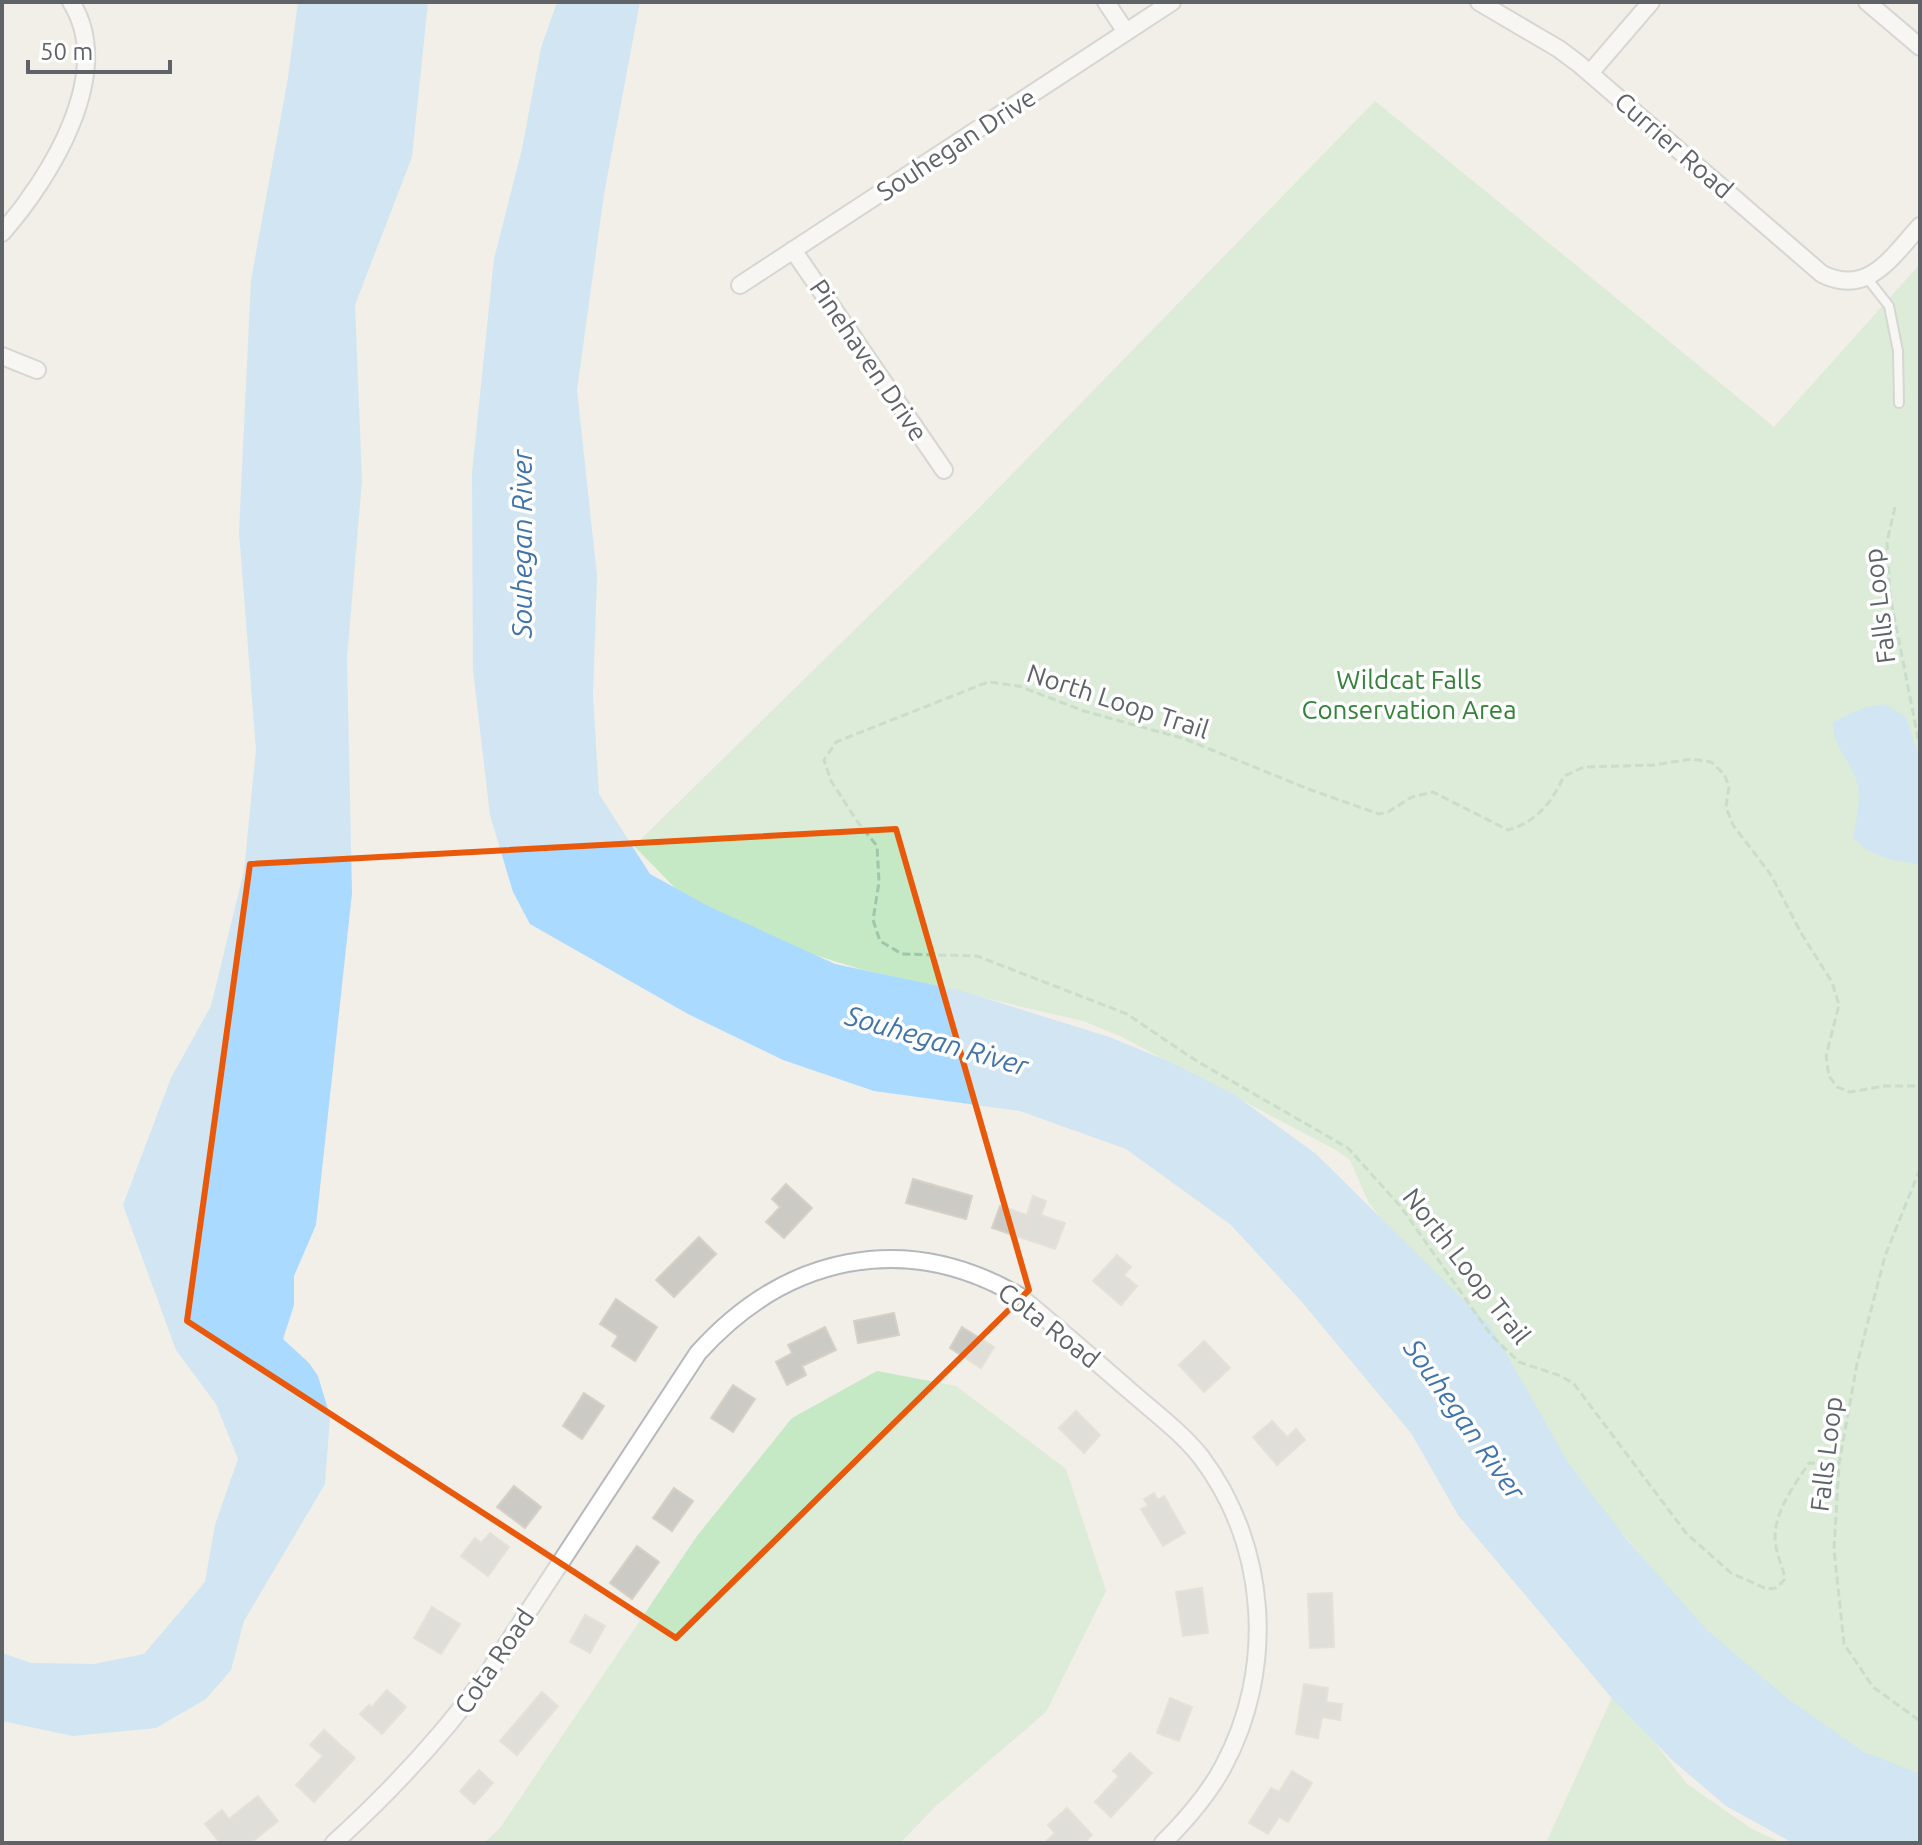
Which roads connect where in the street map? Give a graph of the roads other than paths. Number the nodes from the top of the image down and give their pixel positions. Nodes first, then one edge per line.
1 (71, 2) edge
2 (1106, 2) edge
3 (1172, 2) edge
4 (1479, 2) edge
5 (1651, 2) edge
6 (1867, 2) edge
7 (1126, 32) junction
8 (1920, 47) edge
9 (1590, 73) junction
10 (1920, 226) edge
11 (2, 233) edge
12 (793, 250) junction
13 (1867, 278) junction
14 (740, 285) dead end
15 (2, 356) edge
16 (37, 370) dead end
17 (1899, 403) dead end
18 (944, 470) dead end
19 (334, 1843) edge
20 (1163, 1843) edge

1 - 11 street
2 - 7 street
3 - 7 street, Souhegan Drive
4 - 9 street, Currier Road
5 - 9 street
6 - 8 street
7 - 12 street, Souhegan Drive
9 - 13 street, Currier Road
10 - 13 street
12 - 14 street, Souhegan Drive
12 - 18 street, Pinehaven Drive
13 - 17 lane
15 - 16 street
19 - 20 street, Cota Road

